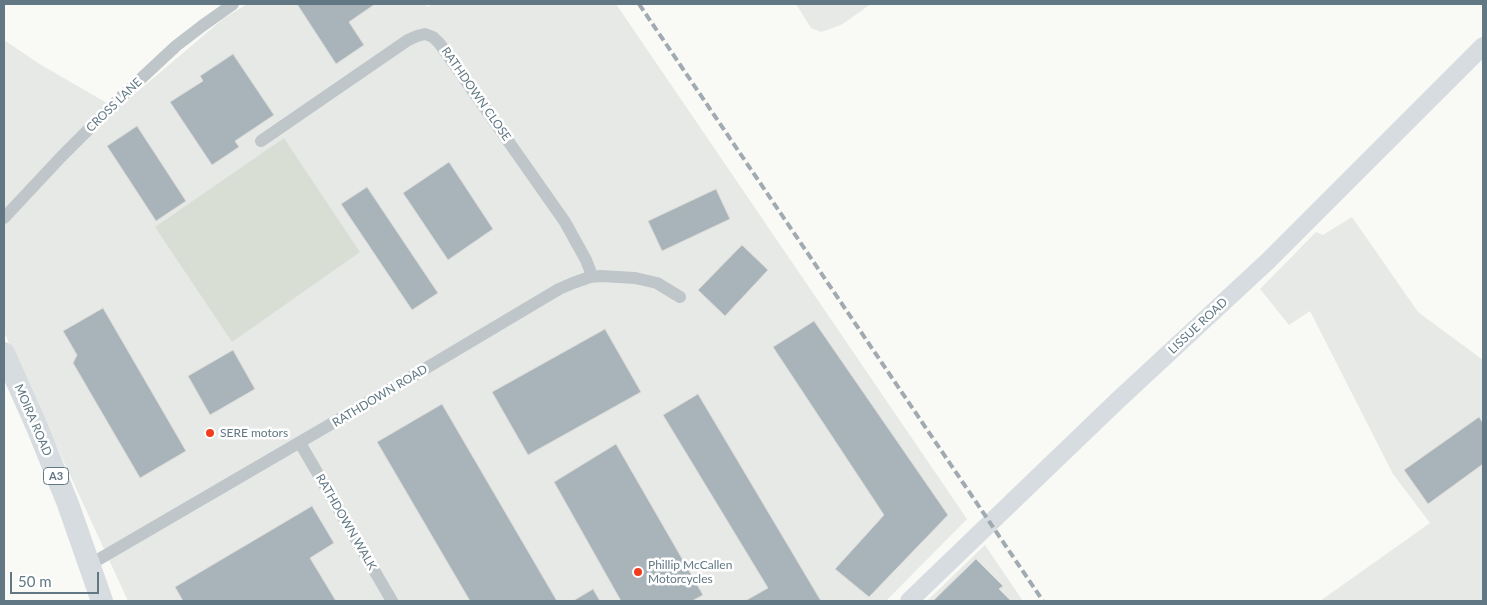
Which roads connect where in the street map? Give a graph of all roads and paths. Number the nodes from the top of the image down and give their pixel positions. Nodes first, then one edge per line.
1 (234, 4) edge
2 (1483, 46) edge
3 (261, 141) dead end
4 (4, 218) edge
5 (590, 277) junction
6 (680, 297) dead end
7 (4, 353) edge
8 (300, 442) junction
9 (89, 565) junction
10 (102, 601) edge
11 (392, 601) edge
12 (909, 601) edge

1 - 4 street, CROSS LANE
2 - 12 street, LISSUE ROAD
3 - 5 street, RATHDOWN CLOSE
5 - 6 street, RATHDOWN ROAD
5 - 8 street, RATHDOWN ROAD
7 - 9 highway, MOIRA ROAD / A3
8 - 9 street, RATHDOWN ROAD
8 - 11 street, RATHDOWN WALK
9 - 10 highway, MOIRA ROAD / A3

